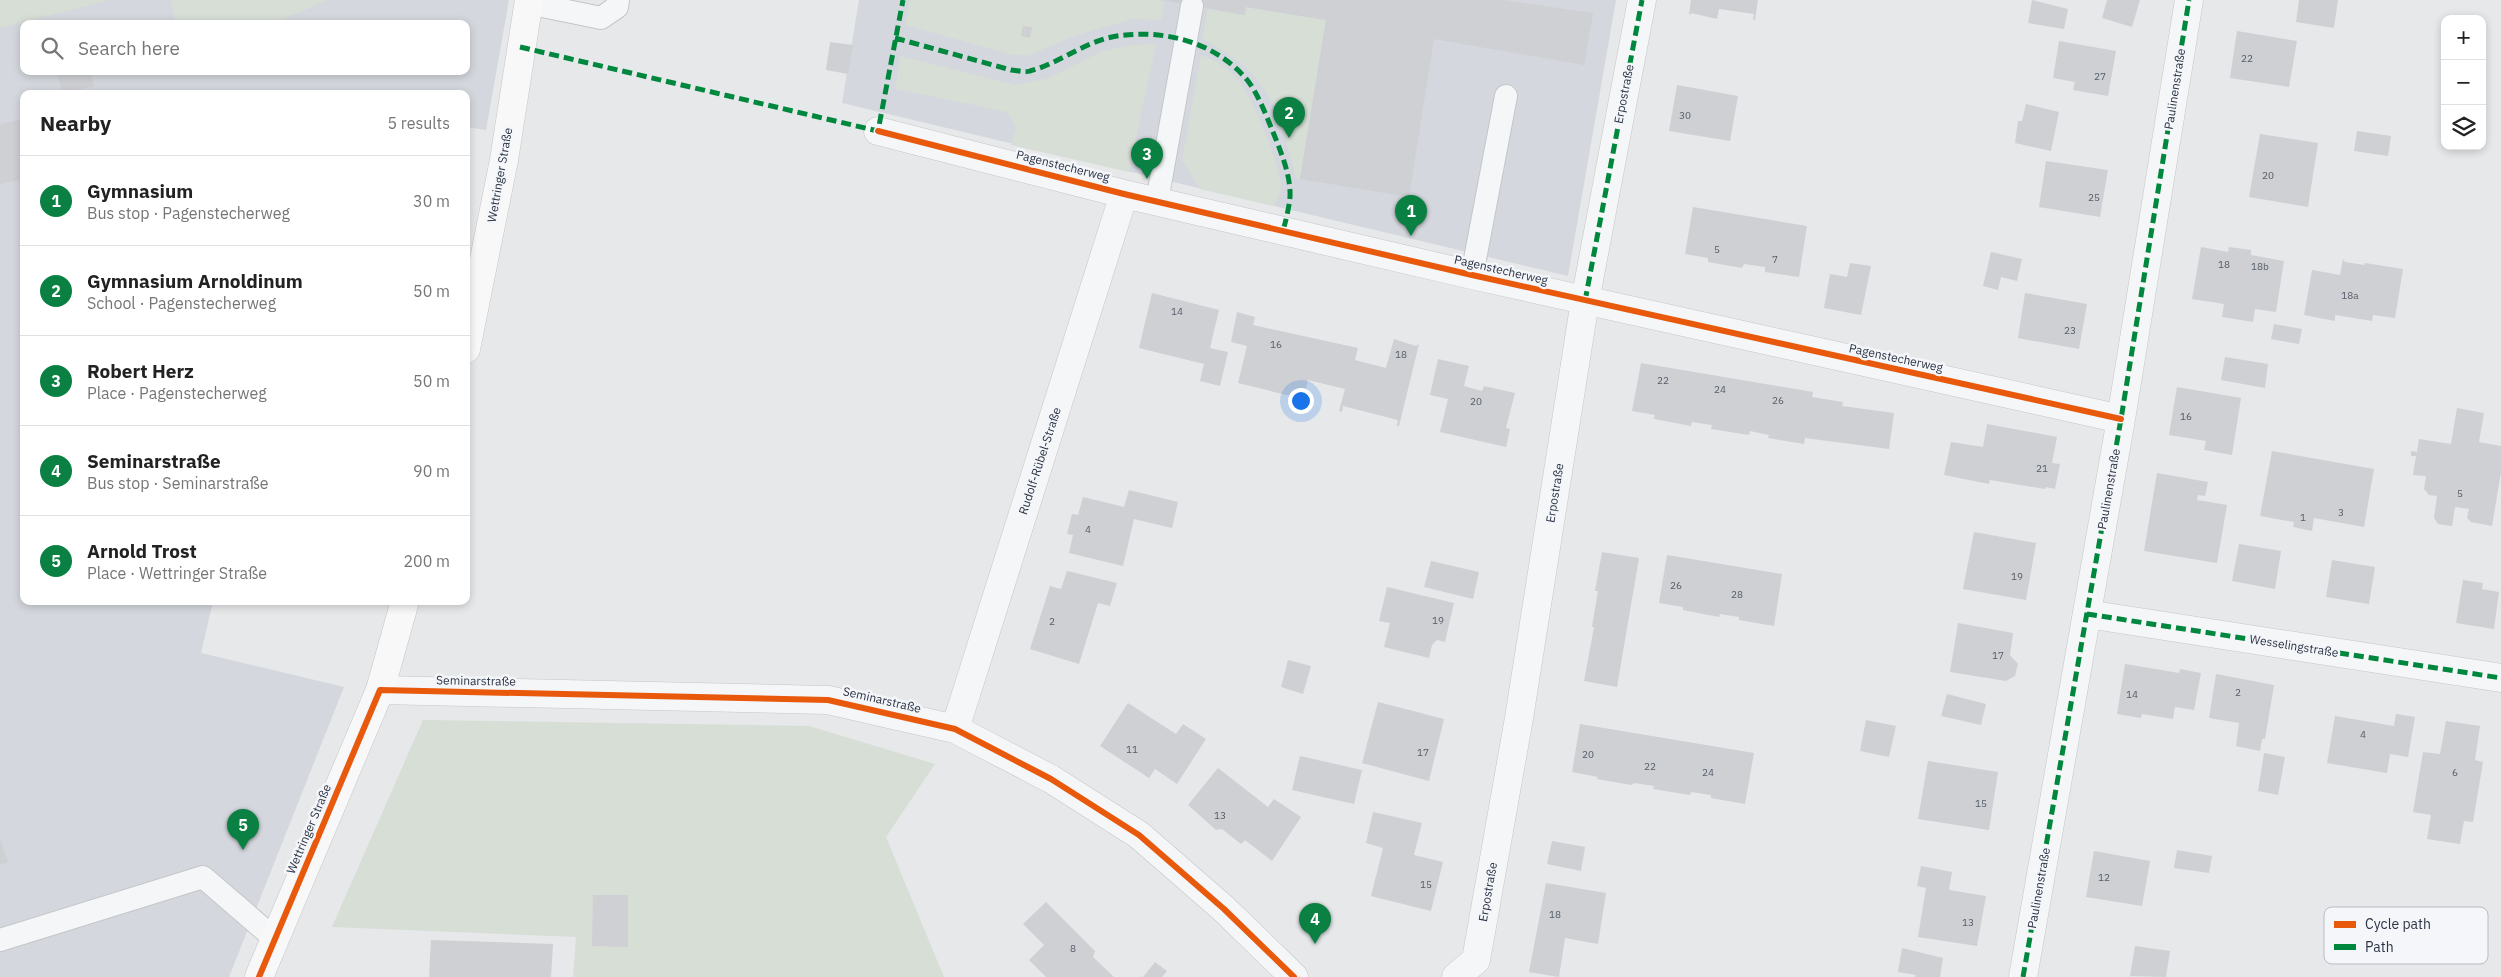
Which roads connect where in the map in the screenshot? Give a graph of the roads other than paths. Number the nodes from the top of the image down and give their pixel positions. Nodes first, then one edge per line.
1 (618, 0) edge
2 (1642, 0) edge
3 (2190, 0) edge
4 (528, 1) edge
5 (1192, 6) dead end
6 (1506, 96) dead end
7 (878, 131) dead end
8 (1124, 194) junction
9 (1157, 201) junction
10 (1472, 275) junction
11 (1586, 301) junction
12 (470, 329) edge
13 (2121, 419) junction
14 (404, 605) edge
15 (2087, 614) junction
16 (2501, 678) edge
17 (380, 690) junction
18 (955, 729) junction
19 (275, 939) junction
20 (0, 940) edge
21 (259, 977) edge
22 (1294, 977) edge
23 (1456, 977) edge
24 (2023, 977) edge

1 - 4 lane
2 - 11 street, Erpostraße
3 - 13 street, Paulinenstraße
4 - 12 main road, Wettringer Straße
5 - 9 lane
6 - 10 lane
7 - 8 street, Pagenstecherweg
8 - 9 street, Pagenstecherweg
8 - 18 street, Rudolf-Rübel-Straße
9 - 10 street, Pagenstecherweg
10 - 11 street, Pagenstecherweg
11 - 13 street, Pagenstecherweg
11 - 23 street, Erpostraße
13 - 15 street, Paulinenstraße
14 - 17 main road, Wettringer Straße
15 - 16 street, Wesselingstraße
15 - 24 street, Paulinenstraße
17 - 18 street, Seminarstraße
17 - 19 main road, Wettringer Straße
18 - 22 street, Seminarstraße
19 - 20 lane
19 - 21 main road, Wettringer Straße

